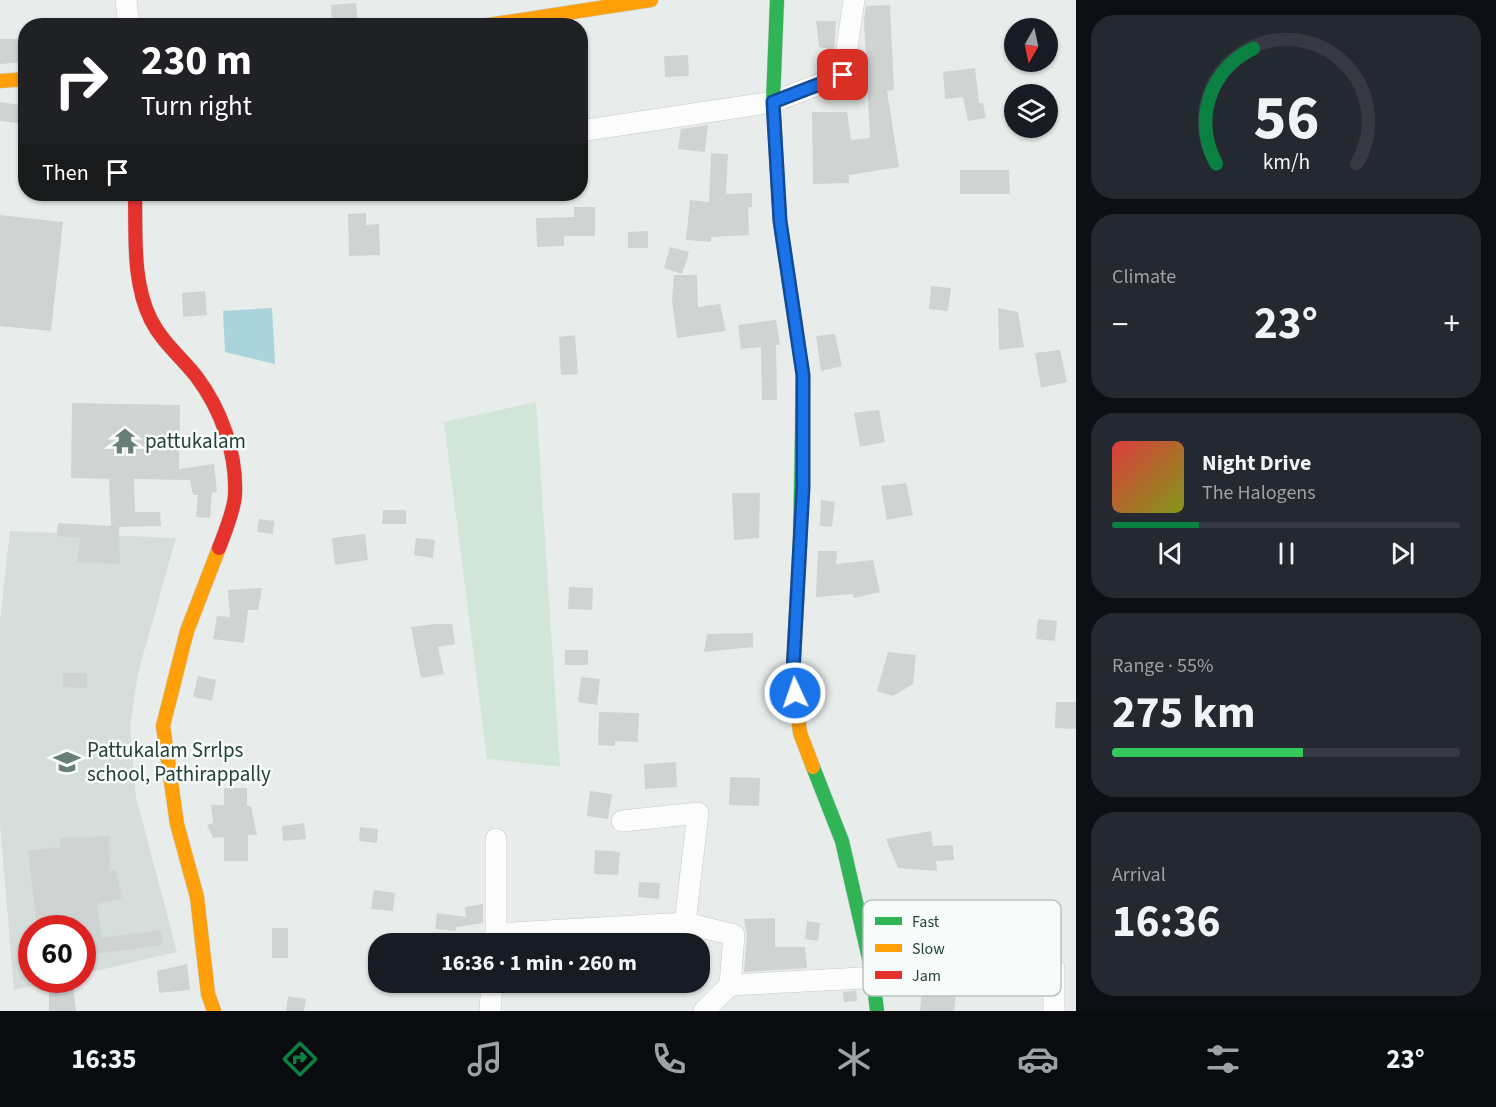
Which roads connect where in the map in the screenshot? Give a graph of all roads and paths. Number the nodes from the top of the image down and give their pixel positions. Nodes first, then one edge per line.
1 (126, 0) edge
2 (651, 0) edge
3 (777, 0) edge
4 (854, 0) edge
5 (128, 18) edge
6 (534, 18) edge
7 (18, 80) edge
8 (0, 81) edge
9 (773, 102) junction
10 (588, 130) edge
11 (135, 201) edge
12 (622, 821) dead end
13 (496, 839) dead end
14 (685, 923) junction
15 (863, 932) edge
16 (496, 933) edge
17 (567, 933) edge
18 (863, 977) edge
19 (730, 985) junction
20 (491, 993) edge
21 (875, 996) edge
22 (214, 1011) edge
23 (490, 1011) edge
24 (704, 1011) edge
25 (877, 1011) edge

1 - 5 street
2 - 6 main road
3 - 9 main road
4 - 9 street
7 - 8 main road
9 - 10 street
9 - 15 main road
11 - 22 main road
12 - 14 street
13 - 16 street
14 - 17 street
14 - 19 street
18 - 19 street
19 - 24 street
20 - 23 street
21 - 25 main road

